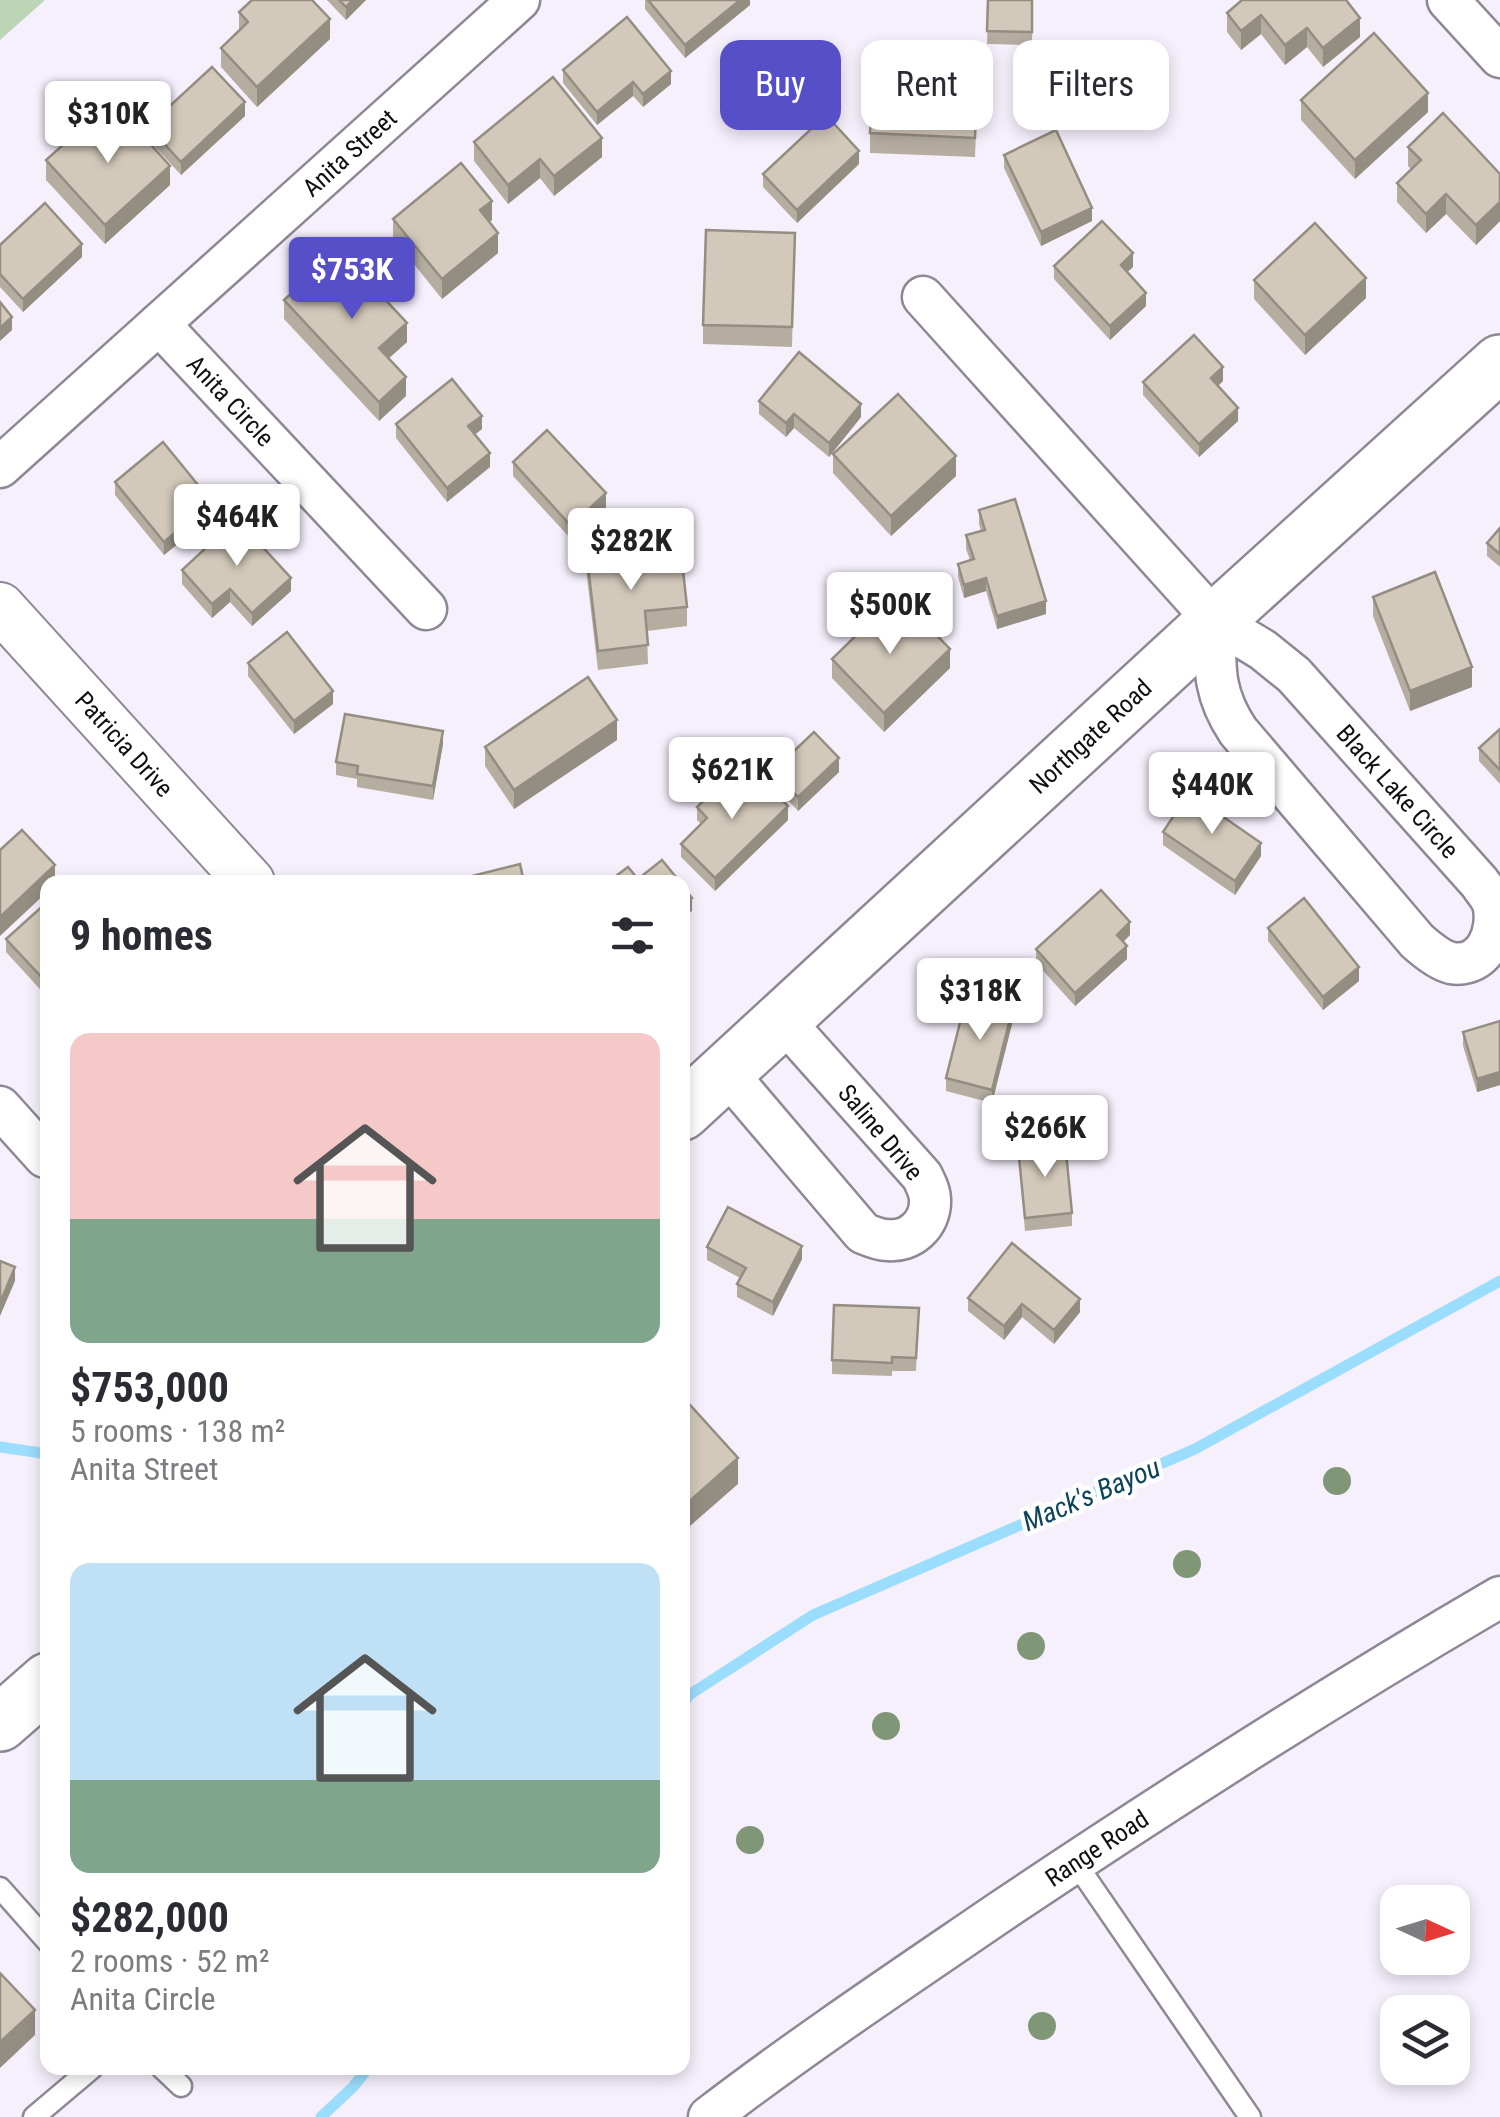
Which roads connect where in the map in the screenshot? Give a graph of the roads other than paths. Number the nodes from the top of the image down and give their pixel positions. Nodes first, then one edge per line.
1 (519, 0) edge
2 (1448, 0) edge
3 (1500, 57) edge
4 (923, 297) dead end
5 (159, 324) junction
6 (1500, 363) edge
7 (0, 467) edge
8 (0, 607) edge
9 (426, 610) dead end
10 (1214, 621) junction
11 (244, 875) edge
12 (782, 1019) junction
13 (726, 1072) junction
14 (690, 1105) edge
15 (0, 1107) edge
16 (40, 1151) edge
17 (1500, 1597) edge
18 (40, 1688) edge
19 (0, 1723) edge
20 (1075, 1862) junction
21 (0, 1888) edge
22 (40, 1933) edge
23 (84, 2075) edge
24 (169, 2075) edge
25 (180, 2086) dead end
26 (34, 2117) edge
27 (709, 2117) edge
28 (1250, 2117) edge

1 - 5 street, Anita Street
2 - 3 street
4 - 10 street, Black Lake Circle
5 - 7 street, Anita Street
5 - 9 street, Anita Circle
6 - 10 main road, Northgate Road
8 - 11 street, Patricia Drive
10 - 10 street, Black Lake Circle
10 - 12 main road, Northgate Road
12 - 13 main road, Northgate Road
12 - 13 street, Saline Drive
13 - 14 main road, Northgate Road
15 - 16 street
17 - 20 street, Range Road
18 - 19 main road
20 - 27 street, Range Road
20 - 28 lane
21 - 22 lane
23 - 26 lane
24 - 25 lane

